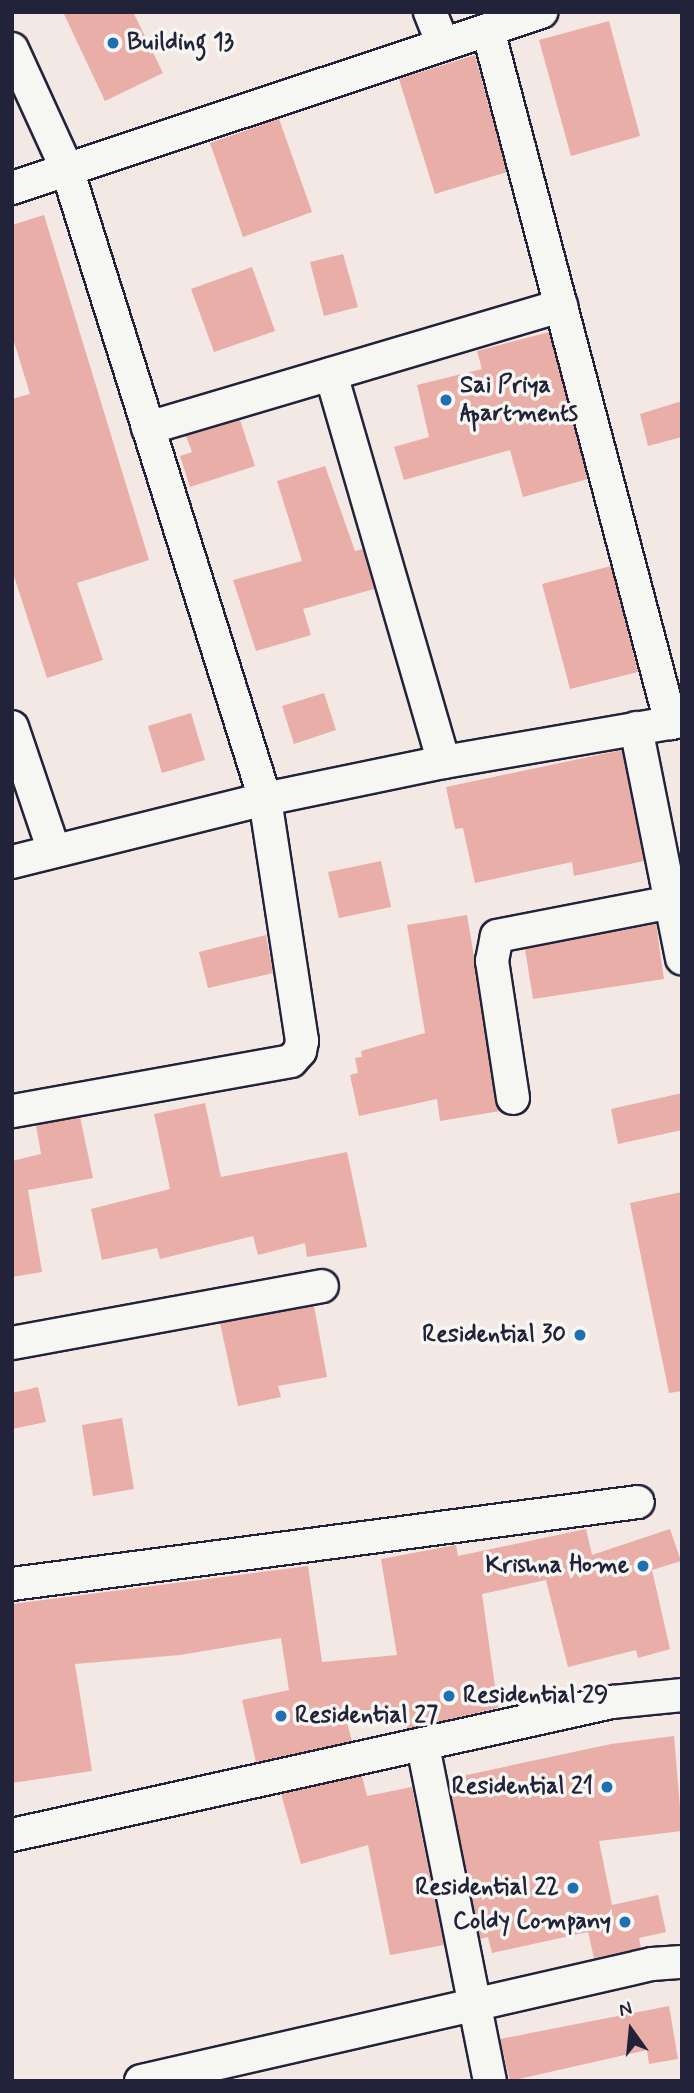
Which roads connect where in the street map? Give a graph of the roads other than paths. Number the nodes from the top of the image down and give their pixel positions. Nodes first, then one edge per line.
1 (430, 12) edge
2 (541, 12) edge
3 (488, 30) junction
4 (443, 44) junction
5 (12, 49) edge
6 (67, 169) junction
7 (12, 188) edge
8 (561, 306) junction
9 (331, 374) junction
10 (148, 428) junction
11 (676, 722) edge
12 (12, 727) edge
13 (636, 728) junction
14 (444, 762) junction
15 (265, 799) junction
16 (54, 851) junction
17 (12, 862) edge
18 (676, 901) edge
19 (682, 958) edge
20 (513, 1097) dead end
21 (12, 1111) edge
22 (322, 1286) dead end
23 (12, 1343) edge
24 (639, 1502) dead end
25 (12, 1584) edge
26 (682, 1695) edge
27 (423, 1746) junction
28 (12, 1835) edge
29 (682, 1962) edge
30 (473, 2004) junction
31 (141, 2081) edge
32 (490, 2081) edge

1 - 4 street
2 - 3 street
3 - 4 street
3 - 8 street
4 - 6 street
5 - 6 street
6 - 7 street
6 - 10 street
8 - 9 street
8 - 11 street
9 - 10 street
9 - 14 street
10 - 15 street
11 - 13 street
12 - 16 street
13 - 14 street
13 - 18 street
14 - 15 street
15 - 16 street
15 - 21 street
16 - 17 street
18 - 19 street
18 - 20 street
22 - 23 street
24 - 25 street
26 - 27 street
27 - 28 street
27 - 30 street
29 - 30 street
30 - 31 street
30 - 32 street

